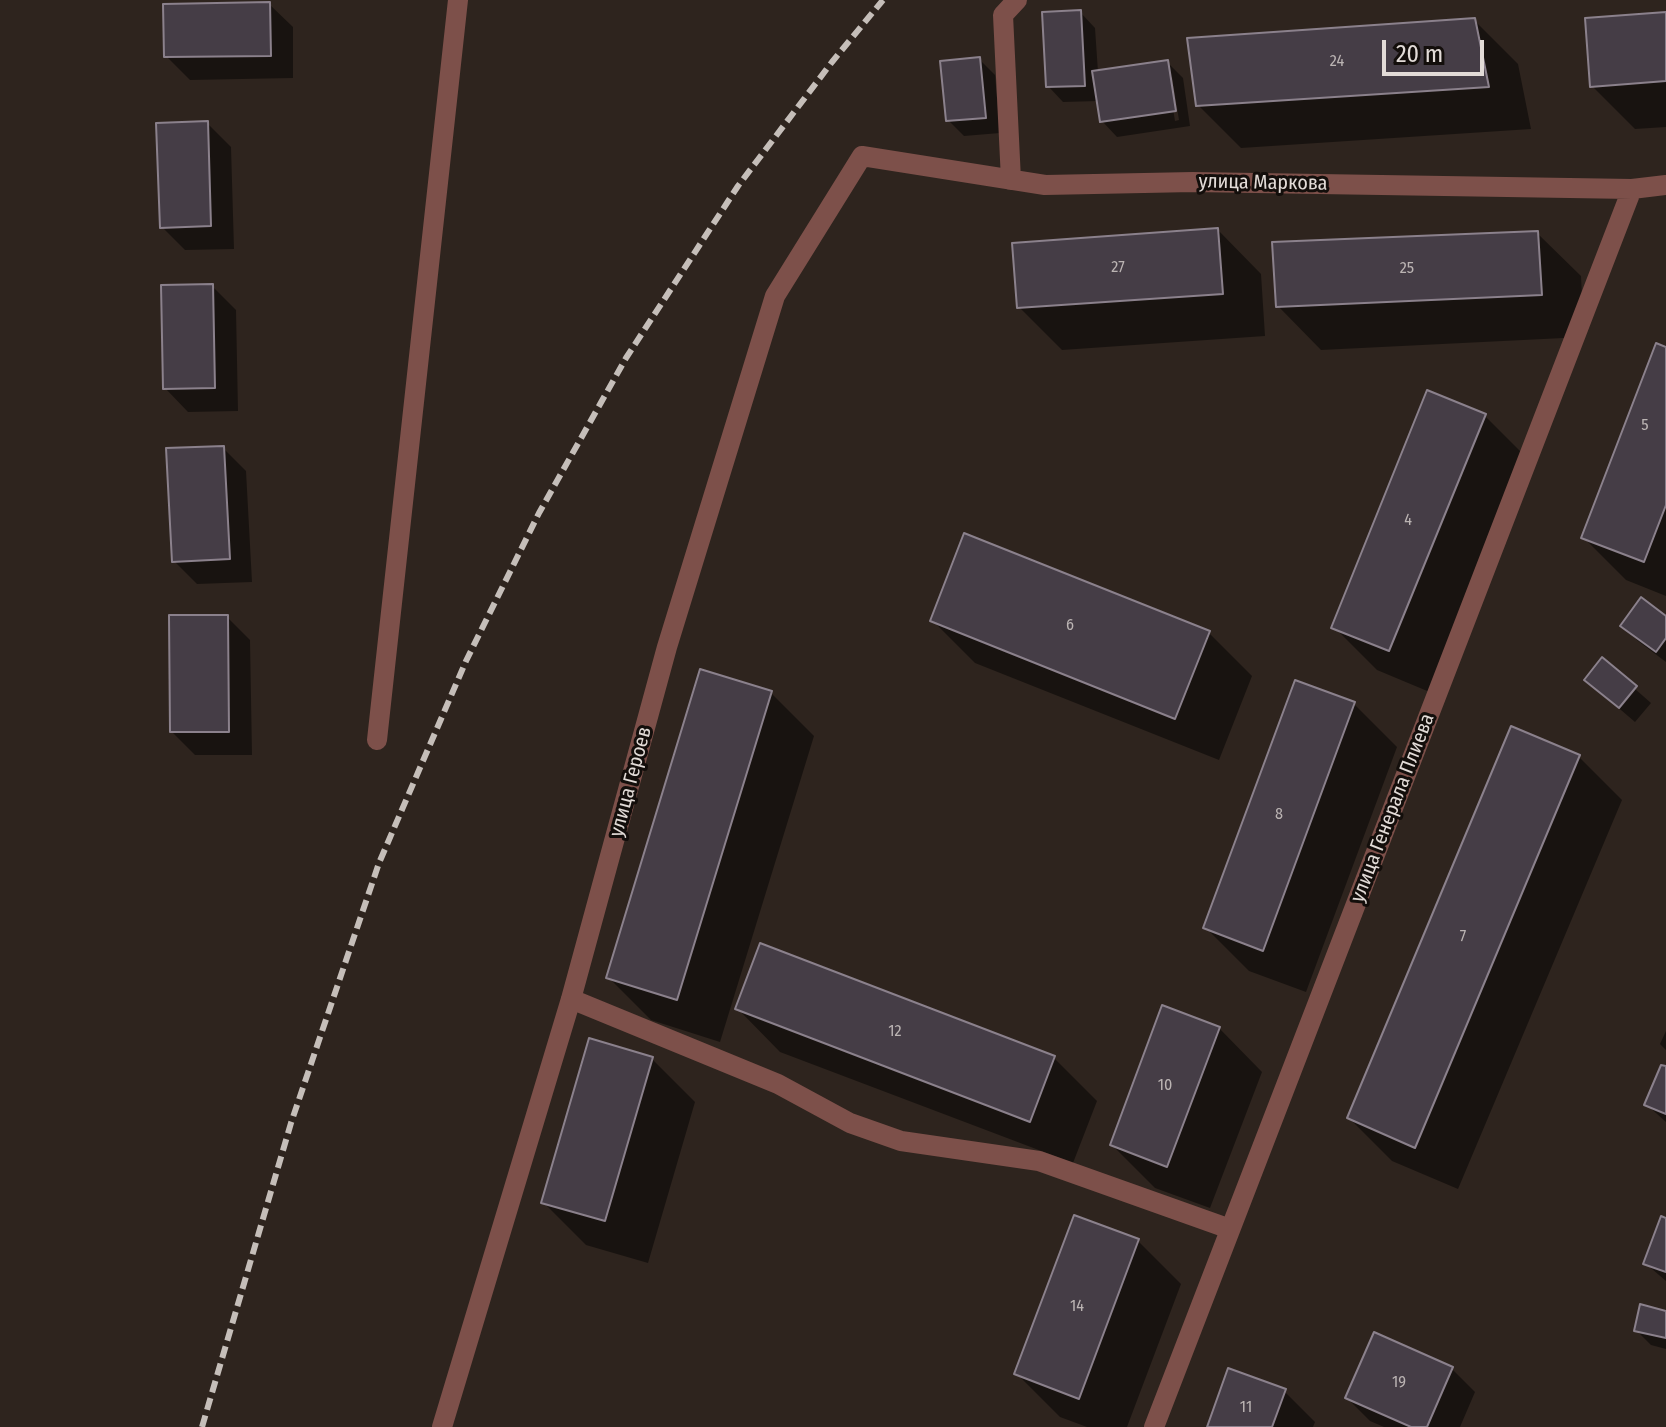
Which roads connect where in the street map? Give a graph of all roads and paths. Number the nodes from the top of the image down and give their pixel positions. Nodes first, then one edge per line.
1 (458, 0) edge
2 (1017, 0) edge
3 (862, 156) joint
4 (1011, 180) junction
5 (1666, 185) edge
6 (1632, 189) junction
7 (377, 740) dead end
8 (571, 999) junction
9 (1230, 1229) junction
10 (442, 1427) edge
11 (1154, 1427) edge

1 - 7 street
2 - 4 street
3 - 4 street, улица Маркова
3 - 8 street, улица Героев
4 - 6 street, улица Маркова
5 - 6 street, улица Маркова
6 - 9 street, улица Генерала Плиева
8 - 9 street
8 - 10 street, улица Героев
9 - 11 street, улица Генерала Плиева

